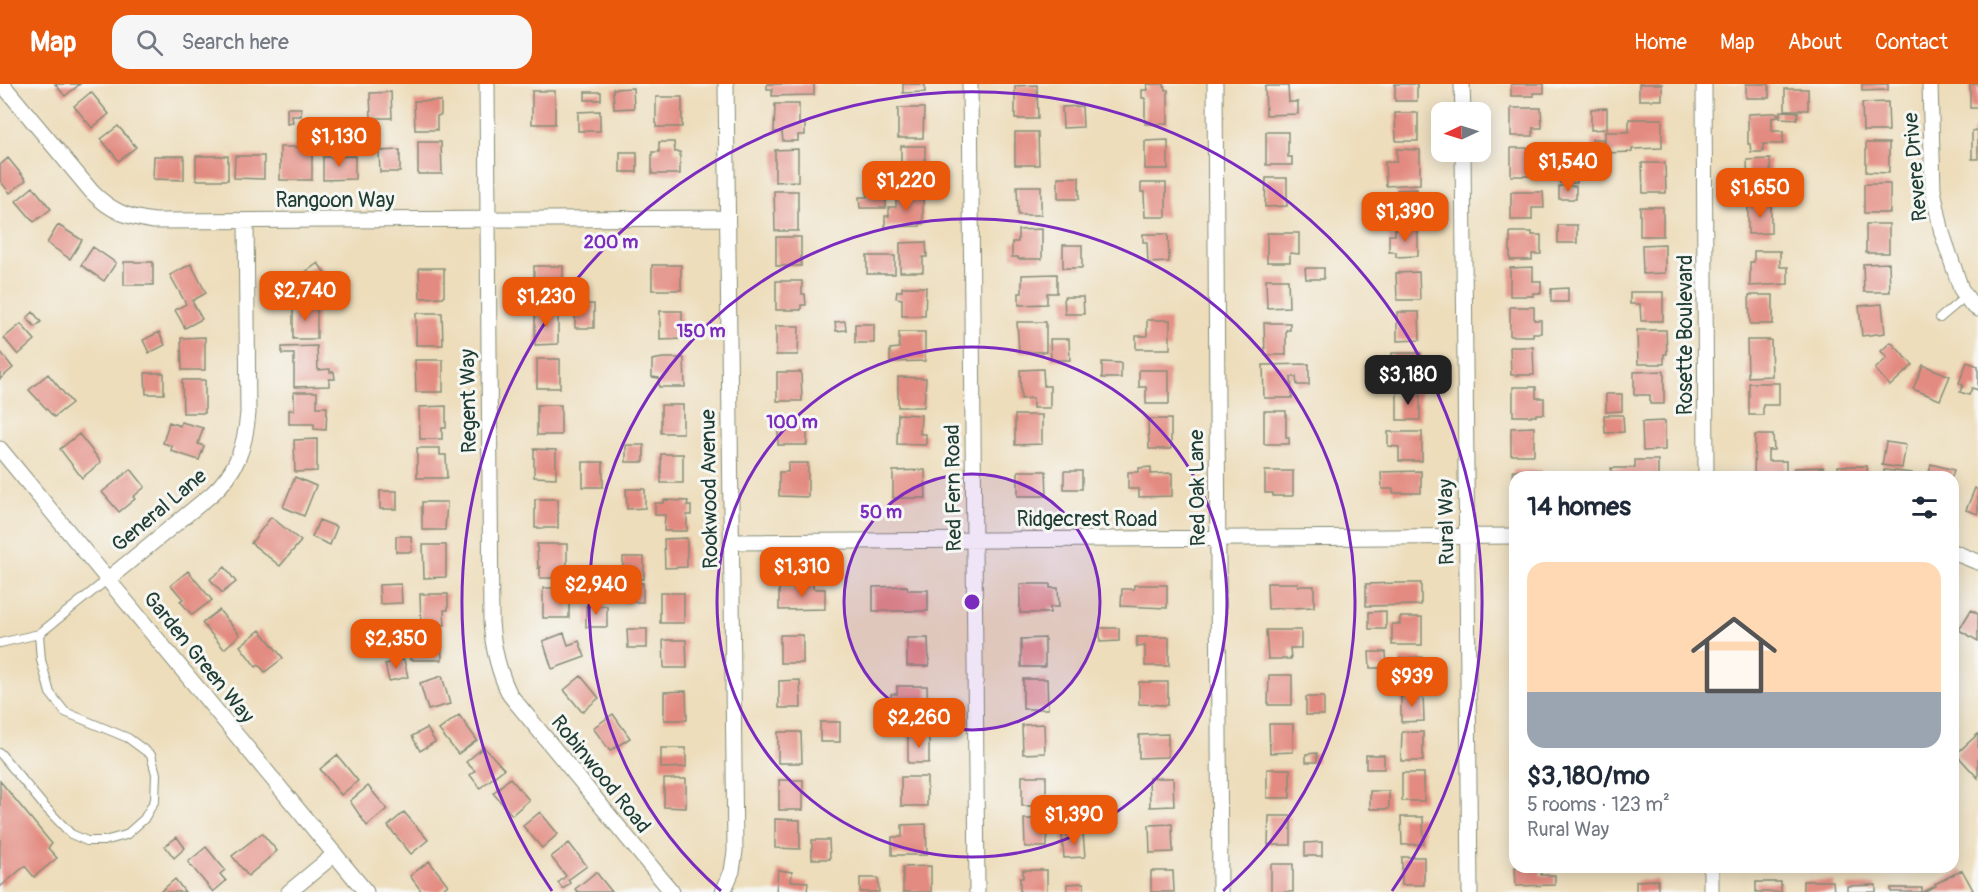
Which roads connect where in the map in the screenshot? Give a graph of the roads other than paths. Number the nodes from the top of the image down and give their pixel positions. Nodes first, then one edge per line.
1 (2, 84) edge
2 (487, 84) edge
3 (726, 84) edge
4 (970, 84) edge
5 (1215, 84) edge
6 (1462, 84) edge
7 (1704, 84) edge
8 (1930, 84) edge
9 (1463, 102) edge
10 (1463, 162) edge
11 (727, 218) junction
12 (487, 220) junction
13 (246, 221) junction
14 (1966, 296) junction
15 (1978, 309) edge
16 (1940, 318) dead end
17 (0, 449) edge
18 (1706, 471) edge
19 (1509, 536) edge
20 (1467, 537) junction
21 (1219, 539) junction
22 (975, 540) junction
23 (731, 542) junction
24 (1959, 554) edge
25 (1978, 562) edge
26 (108, 579) junction
27 (39, 634) junction
28 (0, 643) edge
29 (503, 679) joint
30 (0, 753) edge
31 (335, 854) junction
32 (1711, 873) edge
33 (289, 892) edge
34 (366, 892) edge
35 (672, 892) edge
36 (723, 892) edge
37 (977, 892) edge
38 (1221, 892) edge
39 (1470, 892) edge
40 (1711, 892) edge

1 - 13 street, Rangoon Way
2 - 12 street, Regent Way
3 - 11 street, Rookwood Avenue
4 - 22 street, Red Fern Road
5 - 21 street, Red Oak Lane
6 - 9 street
7 - 18 street, Rosette Boulevard
8 - 14 street, Revere Drive
10 - 20 street, Rural Way
11 - 12 street, Rangoon Way
11 - 23 street, Rookwood Avenue
12 - 13 street, Rangoon Way
12 - 29 street, Regent Way
13 - 26 street, General Lane
14 - 15 street, Revere Drive
14 - 16 lane
17 - 26 street, Garden Green Way
19 - 20 street, Ridgecrest Road
20 - 21 street, Ridgecrest Road
20 - 39 street, Rural Way
21 - 22 street, Ridgecrest Road
21 - 38 street, Red Oak Lane
22 - 23 street, Ridgecrest Road
22 - 37 street, Red Fern Road
23 - 36 street, Rookwood Avenue
24 - 25 street
26 - 27 lane
26 - 31 street, Garden Green Way
27 - 28 lane
27 - 30 lane
29 - 35 street, Robinwood Road
31 - 33 street
31 - 34 street, Garden Green Way
32 - 40 street

